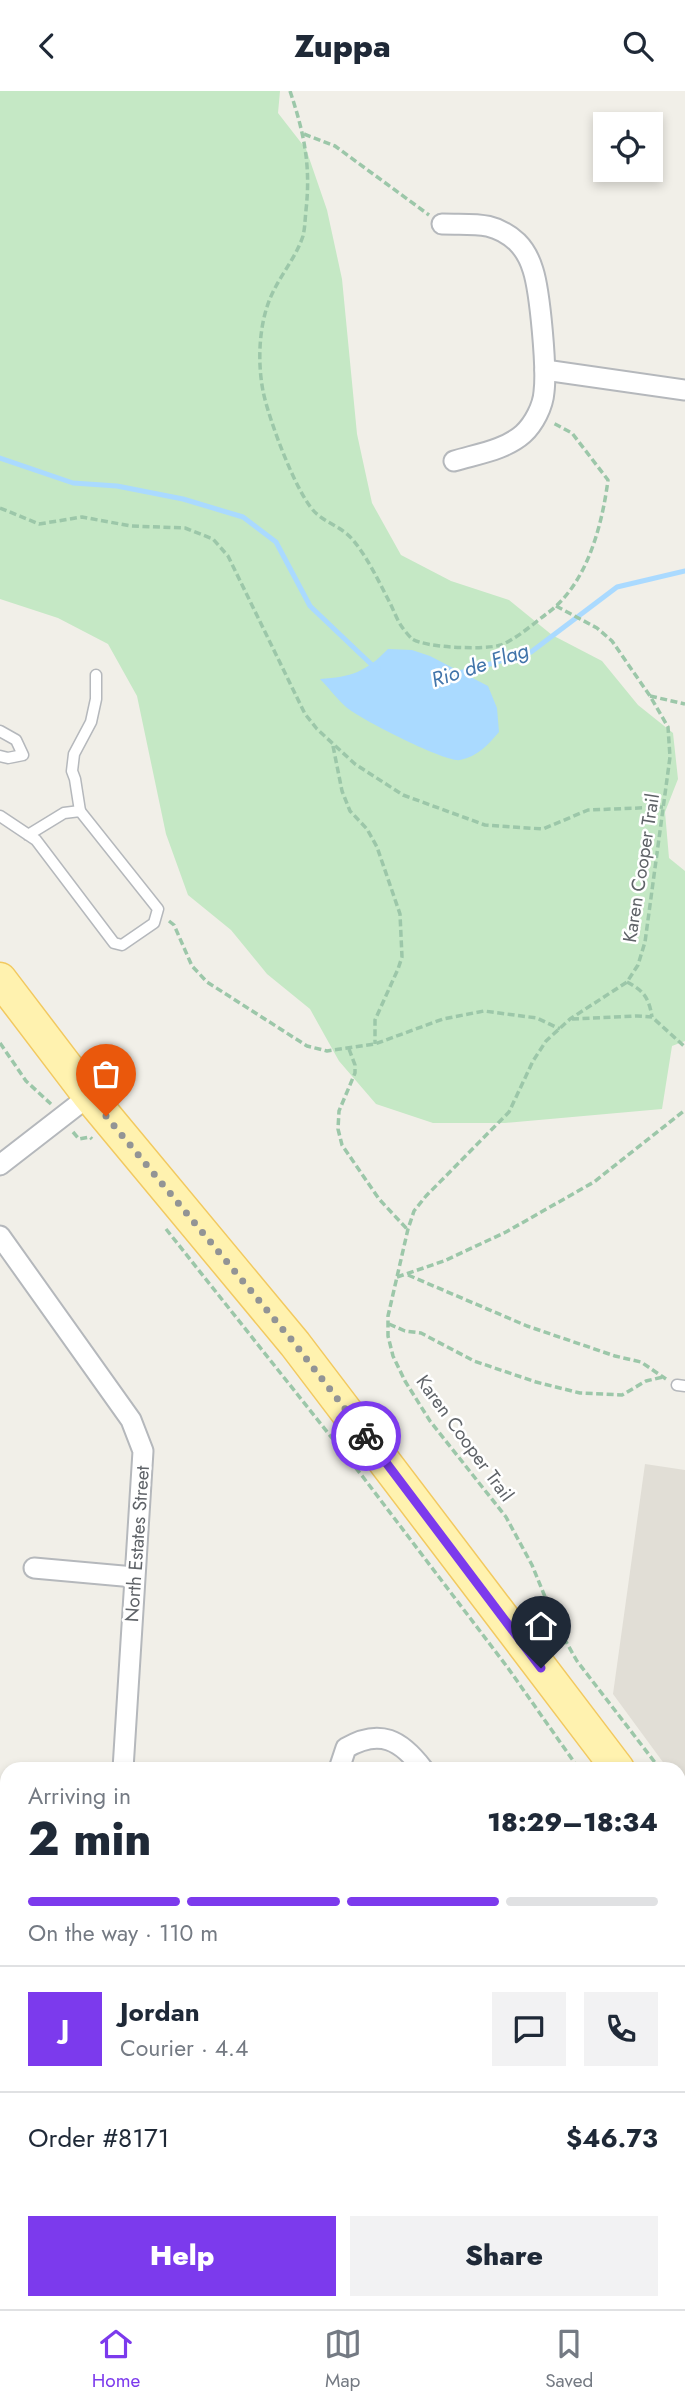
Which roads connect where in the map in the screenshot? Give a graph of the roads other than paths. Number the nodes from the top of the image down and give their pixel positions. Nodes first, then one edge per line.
1 (442, 224) road end
2 (545, 370) junction
3 (685, 390) edge
4 (454, 461) dead end
5 (96, 674) dead end
6 (0, 731) edge
7 (0, 756) edge
8 (79, 811) junction
9 (3, 822) edge
10 (28, 835) junction
11 (0, 979) edge
12 (89, 1095) junction
13 (0, 1165) edge
14 (0, 1237) edge
15 (34, 1568) dead end
16 (134, 1577) junction
17 (123, 1762) edge
18 (341, 1762) edge
19 (417, 1762) edge
20 (613, 1762) edge

1 - 2 street
2 - 3 street
2 - 4 street
5 - 8 lane
6 - 7 lane
8 - 10 lane
8 - 10 lane
9 - 10 lane
11 - 12 main road
12 - 13 street
12 - 20 main road
14 - 16 street, North Estates Street
15 - 16 street
16 - 17 street, North Estates Street
18 - 19 street

